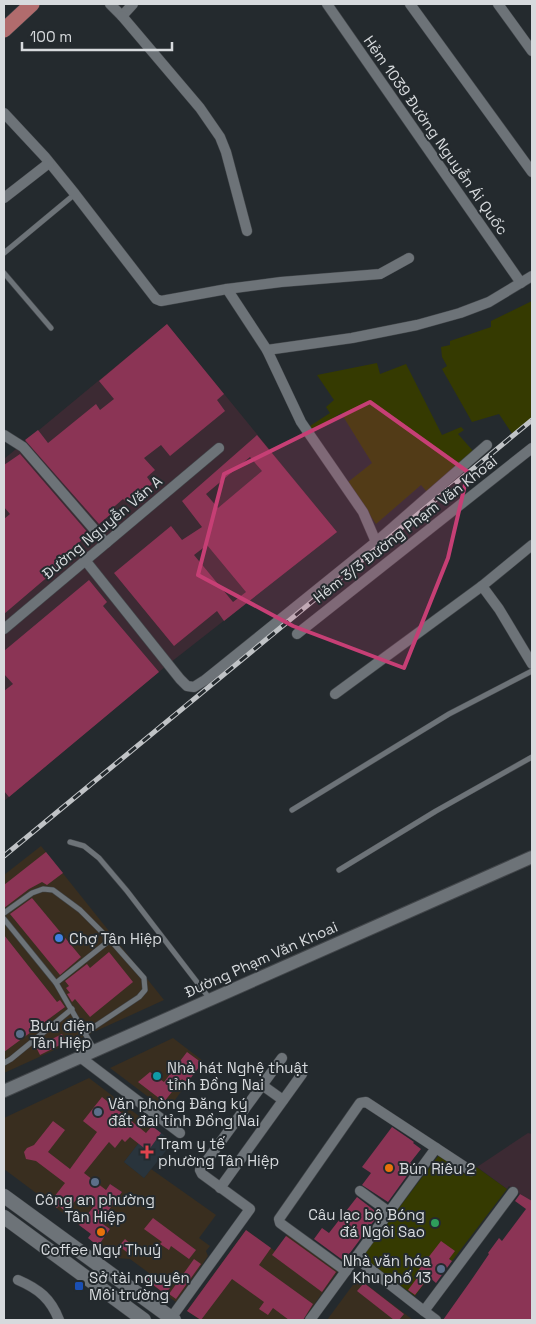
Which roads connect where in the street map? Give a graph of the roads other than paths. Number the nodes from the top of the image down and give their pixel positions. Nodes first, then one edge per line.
1 (19, 4) edge
2 (32, 4) edge
3 (110, 4) edge
4 (133, 4) edge
5 (327, 4) edge
6 (410, 4) edge
7 (498, 4) edge
8 (122, 16) junction
9 (4, 18) edge
10 (4, 30) edge
11 (532, 50) edge
12 (4, 113) edge
13 (49, 163) junction
14 (532, 172) edge
15 (75, 194) junction
16 (4, 198) edge
17 (247, 231) dead end
18 (4, 253) edge
19 (409, 258) dead end
20 (4, 273) edge
21 (532, 276) edge
22 (520, 284) junction
23 (227, 289) junction
24 (51, 328) dead end
25 (267, 350) junction
26 (4, 435) edge
27 (487, 445) dead end
28 (219, 448) dead end
29 (532, 448) edge
30 (376, 542) junction
31 (106, 544) junction
32 (532, 545) edge
33 (85, 560) junction
34 (482, 586) junction
35 (4, 629) edge
36 (296, 634) dead end
37 (532, 664) edge
38 (532, 671) edge
39 (335, 694) dead end
40 (532, 757) edge
41 (292, 810) dead end
42 (70, 842) dead end
43 (532, 857) edge
44 (339, 870) dead end
45 (4, 913) edge
46 (4, 919) edge
47 (110, 940) junction
48 (56, 983) junction
49 (210, 999) junction
50 (72, 1009) junction
51 (86, 1033) junction
52 (95, 1050) junction
53 (80, 1057) junction
54 (282, 1058) dead end
55 (4, 1063) edge
56 (302, 1074) dead end
57 (262, 1085) junction
58 (4, 1091) edge
59 (283, 1100) junction
60 (180, 1134) dead end
61 (436, 1148) junction
62 (471, 1171) dead end
63 (220, 1188) junction
64 (360, 1191) dead end
65 (513, 1192) dead end
66 (4, 1196) edge
67 (389, 1212) junction
68 (4, 1218) edge
69 (356, 1258) junction
70 (346, 1271) junction
71 (18, 1280) dead end
72 (424, 1311) junction
73 (173, 1319) edge
74 (59, 1320) edge
75 (144, 1320) edge
76 (310, 1320) edge
77 (436, 1320) edge

1 - 9 main road
2 - 10 main road
3 - 8 street
4 - 8 street
5 - 22 street, Hẻm 1039 Đường Nguyễn Ái Quốc
6 - 14 street
7 - 11 street
8 - 17 street
12 - 13 street
13 - 15 street
13 - 16 street
15 - 18 lane
15 - 23 street
19 - 23 street
20 - 24 lane
21 - 22 street
22 - 25 street
23 - 25 street
25 - 30 street
26 - 31 street
27 - 30 street
28 - 31 street, Đường Nguyễn Văn A
29 - 36 street, Hẻm 3/3 Đường Phạm Văn Khoai
30 - 33 street
31 - 33 street, Đường Nguyễn Văn A
32 - 34 street
33 - 35 street, Đường Nguyễn Văn A
34 - 37 street
34 - 39 street
38 - 41 lane
40 - 44 lane
42 - 49 lane
43 - 49 street, Đường Phạm Văn Khoai
45 - 47 lane
46 - 48 lane
47 - 48 lane
47 - 51 lane
48 - 50 lane
49 - 52 street, Đường Phạm Văn Khoai
50 - 51 lane
50 - 55 lane
51 - 52 lane
52 - 53 street, Đường Phạm Văn Khoai
53 - 58 street, Đường Phạm Văn Khoai
53 - 60 street
54 - 57 street
56 - 59 street
57 - 59 street
57 - 63 street
59 - 63 street
61 - 62 street
61 - 67 street
61 - 70 street
63 - 73 street
64 - 67 street
65 - 72 street
66 - 73 main road
67 - 69 street
68 - 75 main road
69 - 70 street
69 - 72 street
70 - 76 street
71 - 74 street
72 - 77 street

